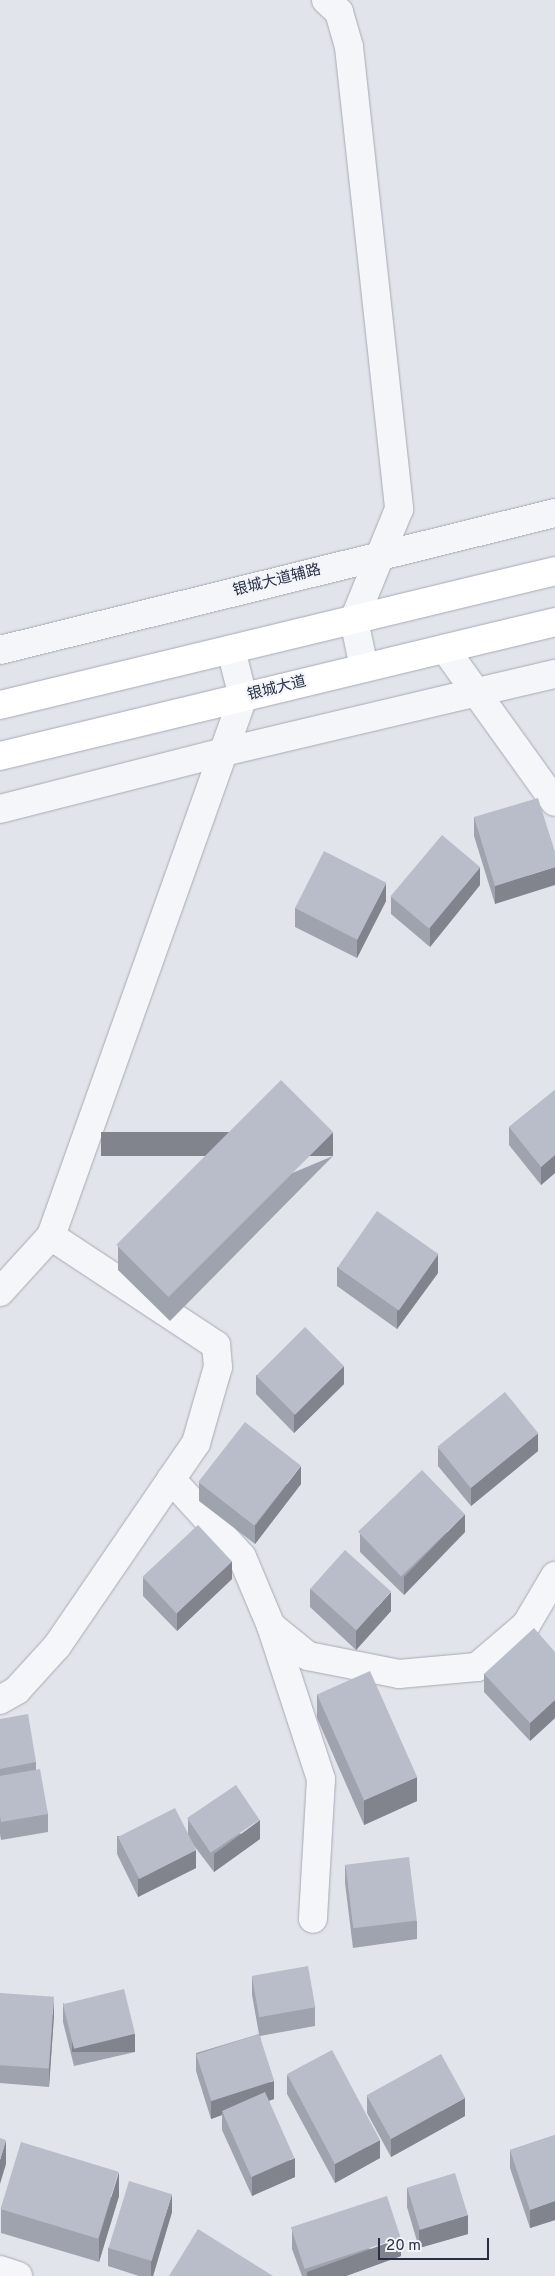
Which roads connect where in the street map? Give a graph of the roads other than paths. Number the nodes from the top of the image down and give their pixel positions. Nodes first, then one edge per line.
1 (326, 0) edge
2 (555, 513) edge
3 (380, 556) junction
4 (555, 571) edge
5 (354, 620) junction
6 (555, 622) edge
7 (445, 649) junction
8 (0, 650) edge
9 (231, 650) junction
10 (364, 668) junction
11 (555, 674) edge
12 (477, 693) junction
13 (244, 697) junction
14 (0, 704) edge
15 (224, 752) junction
16 (0, 756) edge
17 (555, 802) edge
18 (0, 809) edge
19 (51, 1236) junction
20 (0, 1292) edge
21 (172, 1479) junction
22 (555, 1576) edge
23 (271, 1626) junction
24 (0, 1700) edge
25 (313, 1919) dead end
26 (0, 2270) edge
27 (18, 2276) edge

1 - 3 street
2 - 3 street, 银城大道辅路
3 - 5 street
3 - 8 street, 银城大道辅路
4 - 5 main road
5 - 9 main road
5 - 10 street
6 - 7 main road, 银城大道
7 - 10 main road, 银城大道
7 - 12 street
9 - 13 street
9 - 14 main road
10 - 13 main road, 银城大道
11 - 12 street
12 - 15 street
12 - 17 street
13 - 15 street
13 - 16 main road, 银城大道
15 - 18 street
15 - 19 street
19 - 20 street
19 - 21 street
21 - 23 street
21 - 24 street
22 - 23 street
23 - 25 street
26 - 27 street

